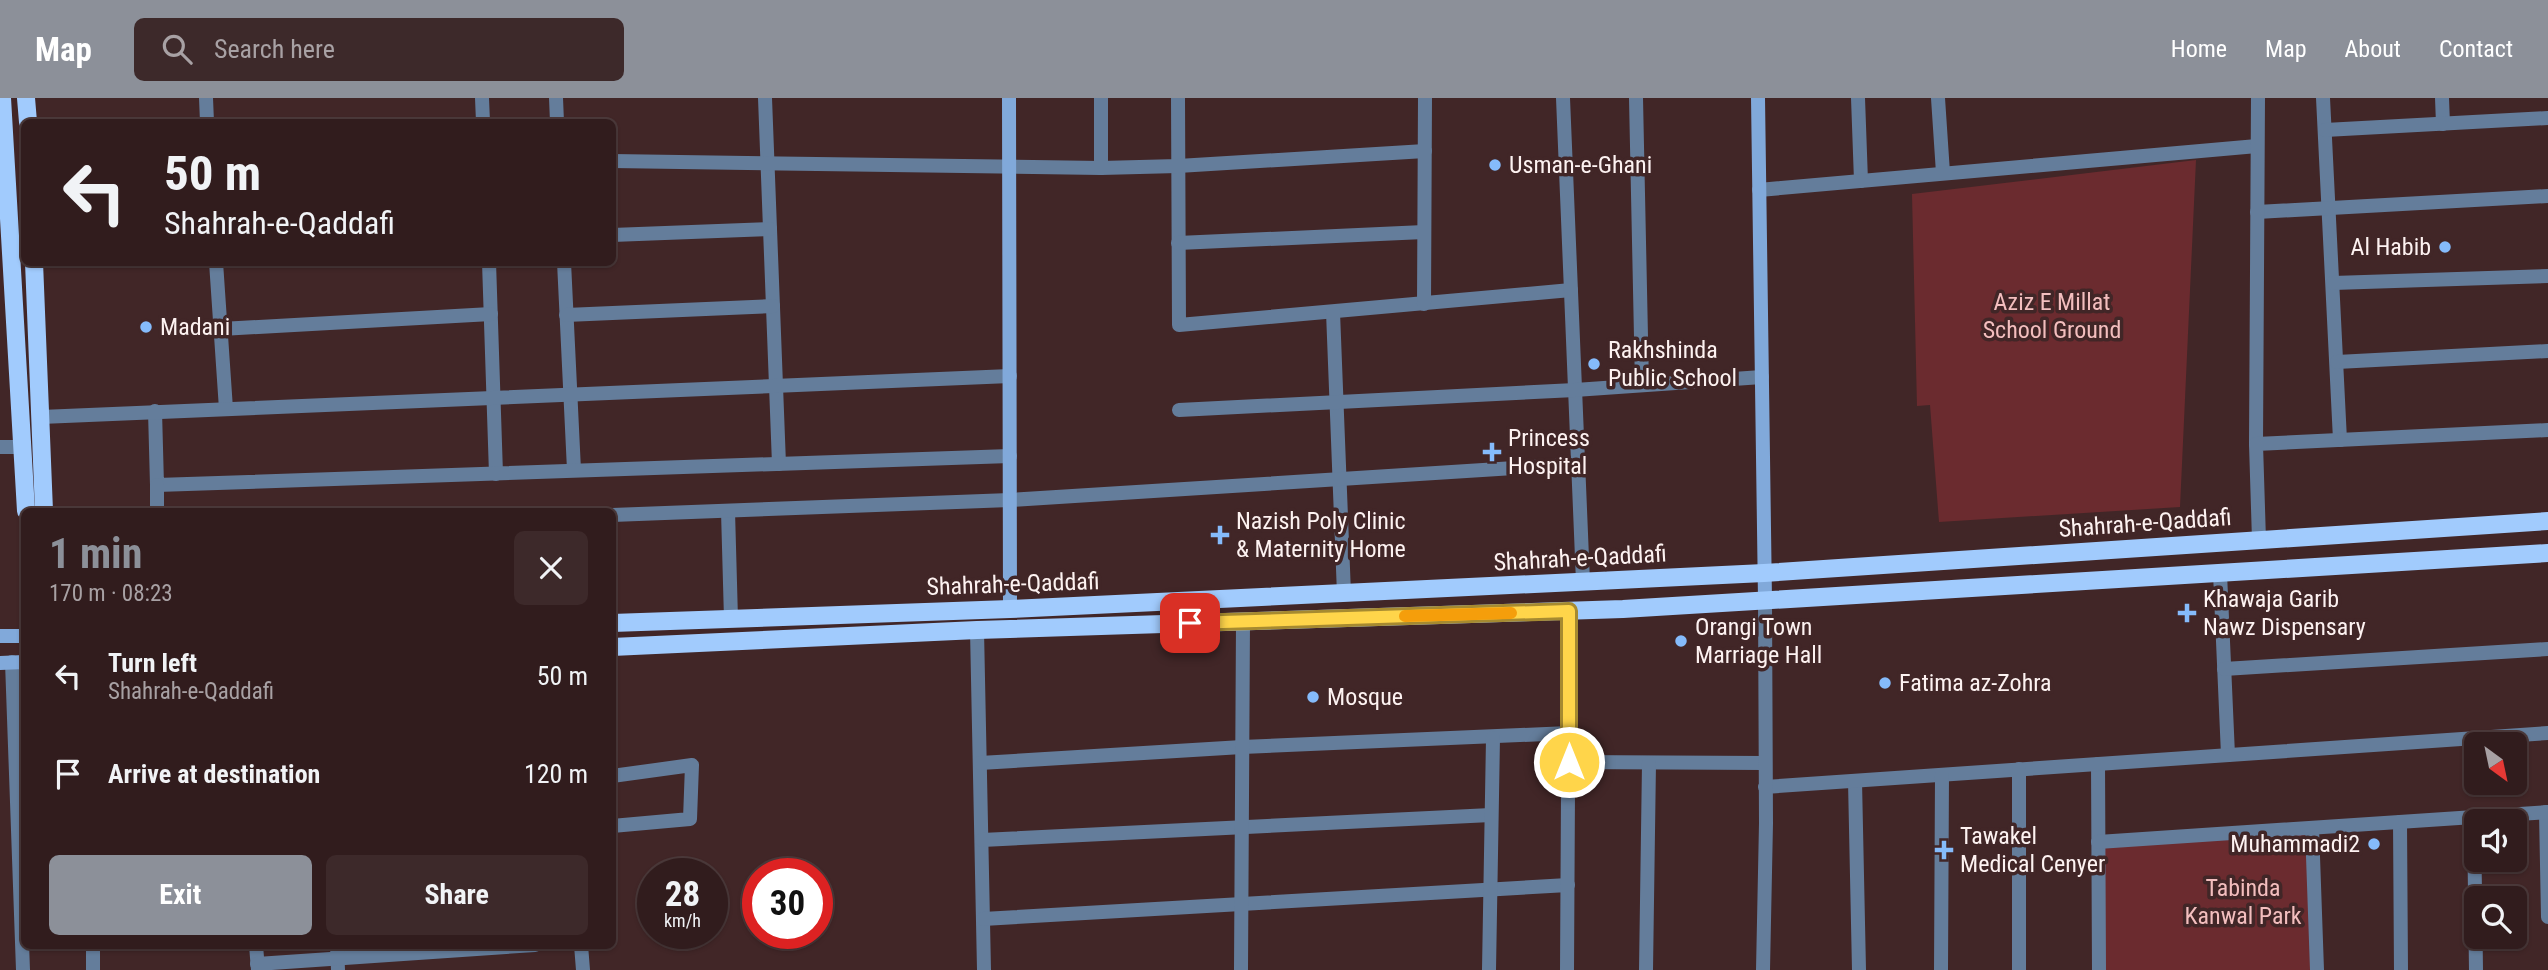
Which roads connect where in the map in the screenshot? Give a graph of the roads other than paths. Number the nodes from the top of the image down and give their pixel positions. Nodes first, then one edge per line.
1 (2, 98) edge
2 (26, 98) edge
3 (206, 98) edge
4 (482, 98) edge
5 (556, 98) edge
6 (765, 98) edge
7 (1009, 98) edge
8 (1101, 98) edge
9 (1178, 98) edge
10 (1424, 98) edge
11 (1563, 98) edge
12 (1636, 98) edge
13 (1758, 98) edge
14 (1858, 98) edge
15 (1938, 98) edge
16 (2258, 98) edge
17 (2323, 98) edge
18 (2442, 98) edge
19 (2548, 118) edge
20 (28, 119) edge
21 (207, 119) edge
22 (483, 119) edge
23 (557, 119) edge
24 (2443, 124) junction
25 (21, 127) edge
26 (1, 128) edge
27 (2325, 130) junction
28 (2258, 146) junction
29 (1425, 151) junction
30 (616, 161) edge
31 (767, 163) junction
32 (1010, 166) junction
33 (1178, 166) junction
34 (1101, 168) junction
35 (1943, 173) junction
36 (1861, 181) junction
37 (1759, 190) junction
38 (2548, 196) edge
39 (2329, 208) junction
40 (2257, 212) junction
41 (770, 229) junction
42 (1424, 232) junction
43 (616, 236) edge
44 (1178, 243) junction
45 (34, 266) edge
46 (216, 266) edge
47 (489, 266) edge
48 (564, 266) edge
49 (2548, 276) edge
50 (2333, 283) junction
51 (1571, 290) junction
52 (1424, 304) junction
53 (773, 306) junction
54 (1333, 312) junction
55 (491, 314) junction
56 (566, 315) junction
57 (221, 329) junction
58 (2548, 351) edge
59 (2337, 362) junction
60 (1010, 376) junction
61 (1762, 377) junction
62 (1642, 385) junction
63 (777, 386) junction
64 (1575, 390) junction
65 (570, 394) junction
66 (494, 397) junction
67 (1336, 402) junction
68 (226, 409) junction
69 (1179, 410) dead end
70 (155, 411) junction
71 (41, 417) junction
72 (2548, 430) edge
73 (2340, 440) junction
74 (2256, 444) junction
75 (0, 447) edge
76 (23, 447) junction
77 (1010, 456) junction
78 (779, 464) junction
79 (1578, 464) junction
80 (574, 470) junction
81 (496, 474) junction
82 (1340, 479) junction
83 (157, 485) junction
84 (1010, 500) junction
85 (26, 508) edge
86 (44, 508) edge
87 (157, 508) edge
88 (728, 511) junction
89 (616, 515) edge
90 (2548, 521) edge
91 (2259, 540) junction
92 (2548, 553) edge
93 (1764, 573) junction
94 (2220, 573) junction
95 (1583, 582) junction
96 (1344, 594) junction
97 (1765, 600) junction
98 (1010, 610) junction
99 (1569, 611) junction
100 (731, 619) junction
101 (616, 622) edge
102 (1243, 622) junction
103 (977, 630) junction
104 (0, 636) edge
105 (21, 636) edge
106 (616, 647) edge
107 (2548, 649) edge
108 (12, 662) edge
109 (2224, 669) junction
110 (1569, 733) junction
111 (2548, 733) edge
112 (1493, 738) junction
113 (1242, 747) junction
114 (2228, 755) junction
115 (980, 762) junction
116 (1569, 762) junction
117 (1650, 763) junction
118 (1765, 763) junction
119 (2098, 764) junction
120 (2019, 769) junction
121 (616, 775) edge
122 (1942, 775) junction
123 (1855, 780) junction
124 (1765, 787) junction
125 (2547, 812) edge
126 (2527, 813) edge
127 (1491, 816) junction
128 (2464, 818) edge
129 (2400, 822) junction
130 (616, 826) edge
131 (1242, 828) junction
132 (2312, 828) junction
133 (982, 840) junction
134 (2098, 842) junction
135 (2475, 872) edge
136 (1568, 885) junction
137 (1490, 890) junction
138 (1241, 904) junction
139 (21, 914) edge
140 (2548, 917) edge
141 (983, 919) junction
142 (22, 949) edge
143 (93, 949) edge
144 (256, 949) edge
145 (474, 949) edge
146 (581, 949) edge
147 (338, 958) edge
148 (257, 967) edge
149 (23, 970) edge
150 (93, 970) edge
151 (583, 970) edge
152 (984, 970) edge
153 (1241, 970) edge
154 (1489, 970) edge
155 (1567, 970) edge
156 (1646, 970) edge
157 (1763, 970) edge
158 (1859, 970) edge
159 (1941, 970) edge
160 (2019, 970) edge
161 (2099, 970) edge
162 (2317, 970) edge
163 (2401, 970) edge
164 (2476, 970) edge

1 - 26 main road
2 - 20 main road
3 - 21 street
4 - 22 street
5 - 23 street
6 - 31 street
7 - 32 main road
8 - 34 street
9 - 33 street
10 - 29 street
11 - 51 street
12 - 62 street
13 - 37 main road
14 - 36 street
15 - 35 street
16 - 28 street
17 - 27 street
18 - 24 street
19 - 24 street
24 - 27 street
25 - 26 street
26 - 76 main road
27 - 39 street
28 - 35 street
28 - 40 street
29 - 33 street
29 - 42 street
30 - 31 street
31 - 32 street
31 - 41 street
32 - 34 street
32 - 60 main road
33 - 34 street
33 - 44 street
35 - 36 street
36 - 37 street
37 - 61 main road
38 - 39 street
39 - 40 street
39 - 50 street
40 - 74 street
41 - 43 street
41 - 53 street
42 - 44 street
42 - 52 street
44 - 54 street
45 - 71 main road
46 - 57 street
47 - 55 street
48 - 56 street
49 - 50 street
50 - 59 street
51 - 52 street
51 - 64 street
52 - 54 street
53 - 56 street
53 - 63 street
54 - 67 street
55 - 57 street
55 - 66 street
56 - 65 street
57 - 68 street
58 - 59 street
59 - 73 street
60 - 63 street
60 - 77 main road
61 - 62 street
61 - 93 main road
62 - 64 street
63 - 65 street
63 - 78 street
64 - 67 street
64 - 79 street
65 - 66 street
65 - 80 street
66 - 68 street
66 - 81 street
67 - 69 street
67 - 82 street
68 - 70 street
70 - 71 street
70 - 83 street
71 - 86 main road
72 - 73 street
73 - 74 street
74 - 91 street
75 - 76 street
76 - 85 main road
77 - 78 street
77 - 84 main road
78 - 80 street
79 - 82 street
79 - 95 street
80 - 81 street
81 - 83 street
82 - 84 street
82 - 96 street
83 - 87 street
84 - 88 street
84 - 98 main road
88 - 89 street
88 - 100 street
90 - 91 main road, Shahrah-e-Qaddafi
91 - 93 main road, Shahrah-e-Qaddafi
92 - 94 main road, Shahrah-e-Qaddafi
93 - 95 main road, Shahrah-e-Qaddafi
93 - 97 main road
94 - 97 main road, Shahrah-e-Qaddafi
94 - 109 street
95 - 96 main road, Shahrah-e-Qaddafi
96 - 98 main road, Shahrah-e-Qaddafi
97 - 99 main road, Shahrah-e-Qaddafi
97 - 118 street
98 - 100 main road, Shahrah-e-Qaddafi
99 - 102 main road, Shahrah-e-Qaddafi
99 - 110 street
100 - 101 main road, Shahrah-e-Qaddafi
102 - 103 main road, Shahrah-e-Qaddafi
102 - 113 street
103 - 106 main road, Shahrah-e-Qaddafi
103 - 115 street
104 - 105 main road
107 - 109 street
108 - 139 street
109 - 114 street
110 - 112 street
110 - 116 street
111 - 114 street
112 - 113 street
112 - 127 street
113 - 115 street
113 - 131 street
114 - 119 street
115 - 133 street
116 - 117 street
116 - 136 street
117 - 118 street
117 - 156 street
118 - 124 street
119 - 120 street
119 - 134 street
120 - 122 street
120 - 160 street
121 - 130 street
122 - 123 street
122 - 159 street
123 - 124 street
123 - 158 street
124 - 157 street
125 - 126 street
125 - 140 street
127 - 131 street
127 - 137 street
128 - 129 street
129 - 132 street
129 - 163 street
131 - 133 street
131 - 138 street
132 - 134 street
132 - 162 street
133 - 141 street
134 - 161 street
135 - 164 street
136 - 137 street
136 - 155 street
137 - 138 street
137 - 154 street
138 - 141 street
138 - 153 street
141 - 152 street
142 - 149 street
143 - 150 street
144 - 148 street
145 - 147 street
146 - 151 street
147 - 148 street

